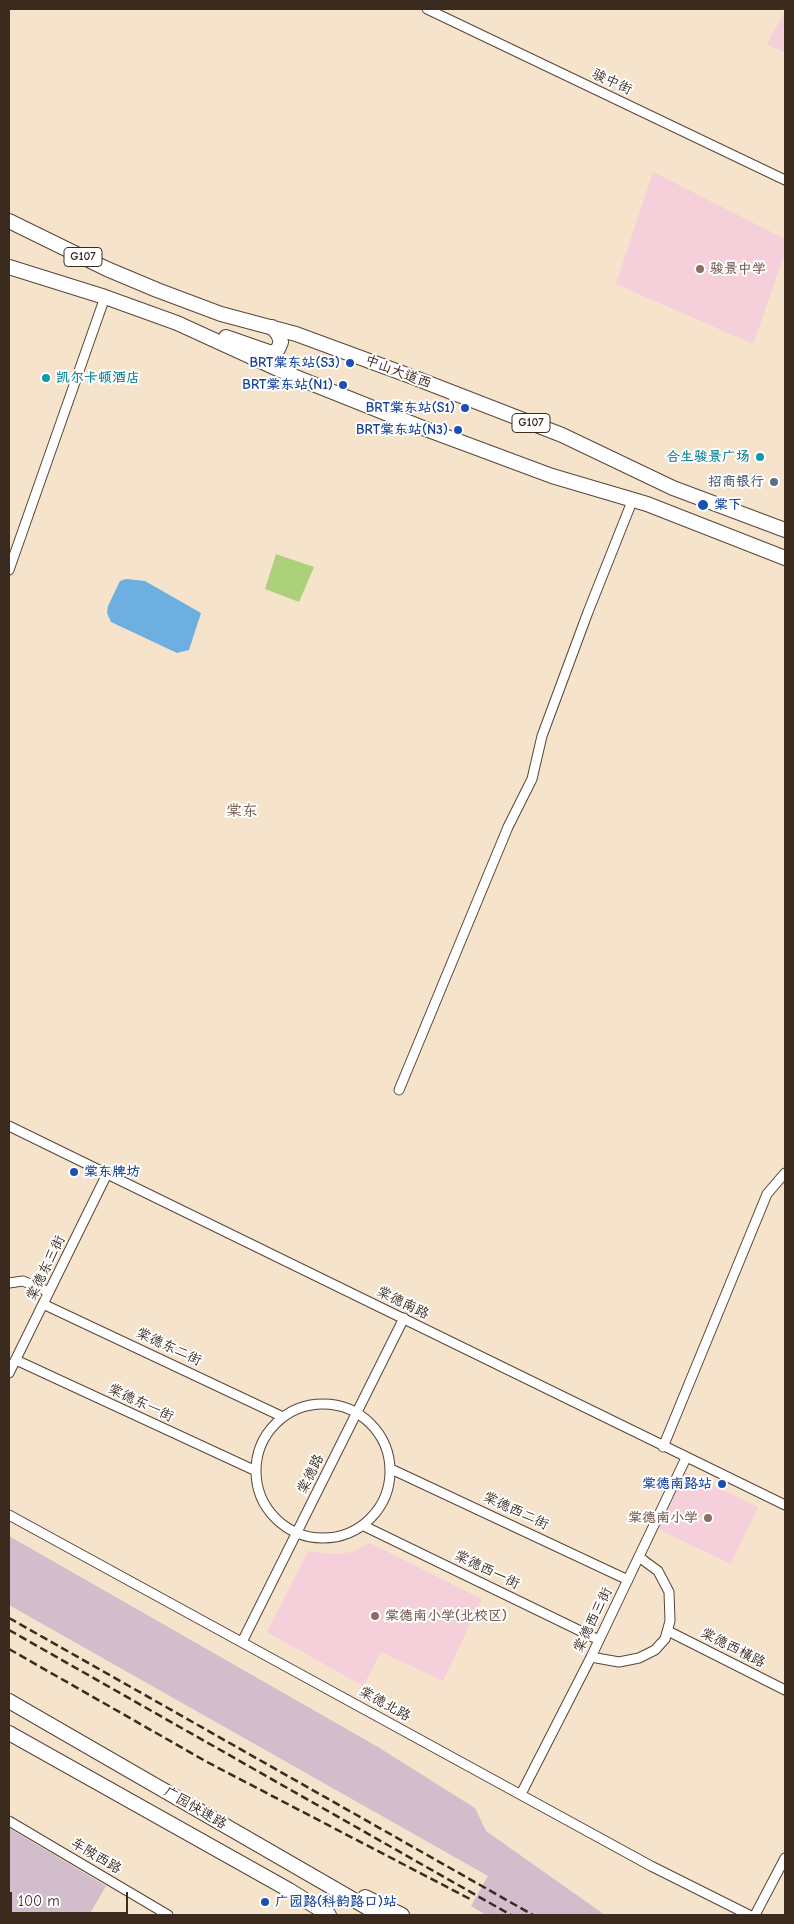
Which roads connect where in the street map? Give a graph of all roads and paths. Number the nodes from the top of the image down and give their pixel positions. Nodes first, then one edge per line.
1 (427, 9) edge
2 (785, 180) edge
3 (9, 221) edge
4 (9, 267) edge
5 (105, 297) junction
6 (272, 327) junction
7 (200, 332) junction
8 (634, 500) junction
9 (785, 530) edge
10 (785, 558) edge
11 (9, 570) edge
12 (399, 1090) dead end
13 (9, 1126) edge
14 (785, 1173) edge
15 (107, 1174) junction
16 (9, 1283) edge
17 (49, 1292) junction
18 (43, 1304) junction
19 (404, 1318) junction
20 (16, 1360) junction
21 (9, 1373) edge
22 (357, 1412) junction
23 (283, 1416) junction
24 (663, 1447) junction
25 (686, 1458) junction
26 (391, 1469) junction
27 (256, 1471) junction
28 (785, 1506) edge
29 (9, 1515) edge
30 (364, 1526) junction
31 (297, 1533) junction
32 (639, 1557) junction
33 (628, 1580) junction
34 (668, 1631) junction
35 (599, 1640) junction
36 (242, 1642) junction
37 (591, 1657) junction
38 (785, 1690) edge
39 (9, 1701) edge
40 (9, 1733) edge
41 (521, 1794) junction
42 (9, 1821) edge
43 (785, 1858) edge
44 (309, 1873) junction
45 (289, 1890) junction
46 (168, 1915) edge
47 (314, 1915) edge
48 (329, 1915) edge
49 (380, 1915) edge
50 (402, 1915) edge
51 (749, 1915) edge
52 (755, 1915) edge

1 - 2 street, 骏中街
3 - 6 highway, 中山大道西 / G107
4 - 5 highway, G107
5 - 7 highway, G107
5 - 11 street
6 - 7 highway
6 - 9 highway, 中山大道西 / G107
7 - 8 highway, G107
8 - 10 highway, G107
8 - 12 street
13 - 15 street, 棠德南路
14 - 24 street
15 - 17 street, 棠德东三街
15 - 19 street, 棠德南路
16 - 17 street
17 - 18 street, 棠德东三街
18 - 20 street, 棠德东三街
18 - 23 street, 棠德东二街
19 - 22 street, 棠德路
19 - 24 street, 棠德南路
20 - 21 street, 棠德东三街
20 - 27 street, 棠德东一街
22 - 23 street
22 - 26 street
22 - 31 street, 棠德路
23 - 27 street
24 - 25 street, 棠德南路
25 - 28 street, 棠德南路
25 - 32 street, 棠德西三街
26 - 30 street
26 - 33 street, 棠德西二街
27 - 31 street
29 - 36 street, 棠德北路
30 - 31 street
30 - 35 street, 棠德西一街
31 - 36 street, 棠德路
32 - 33 street, 棠德西三街
32 - 34 street
33 - 35 street, 棠德西三街
34 - 37 street
34 - 38 street, 棠德西横路
35 - 37 street, 棠德西三街
36 - 41 street, 棠德北路
37 - 41 street, 棠德西三街
39 - 44 highway, 广园快速路
40 - 45 highway, 广园快速路
41 - 51 street, 棠德北路
42 - 46 street, 车陂西路
43 - 52 street
44 - 49 highway, 广园快速路
44 - 50 highway
45 - 47 highway
45 - 48 highway, 广园快速路

